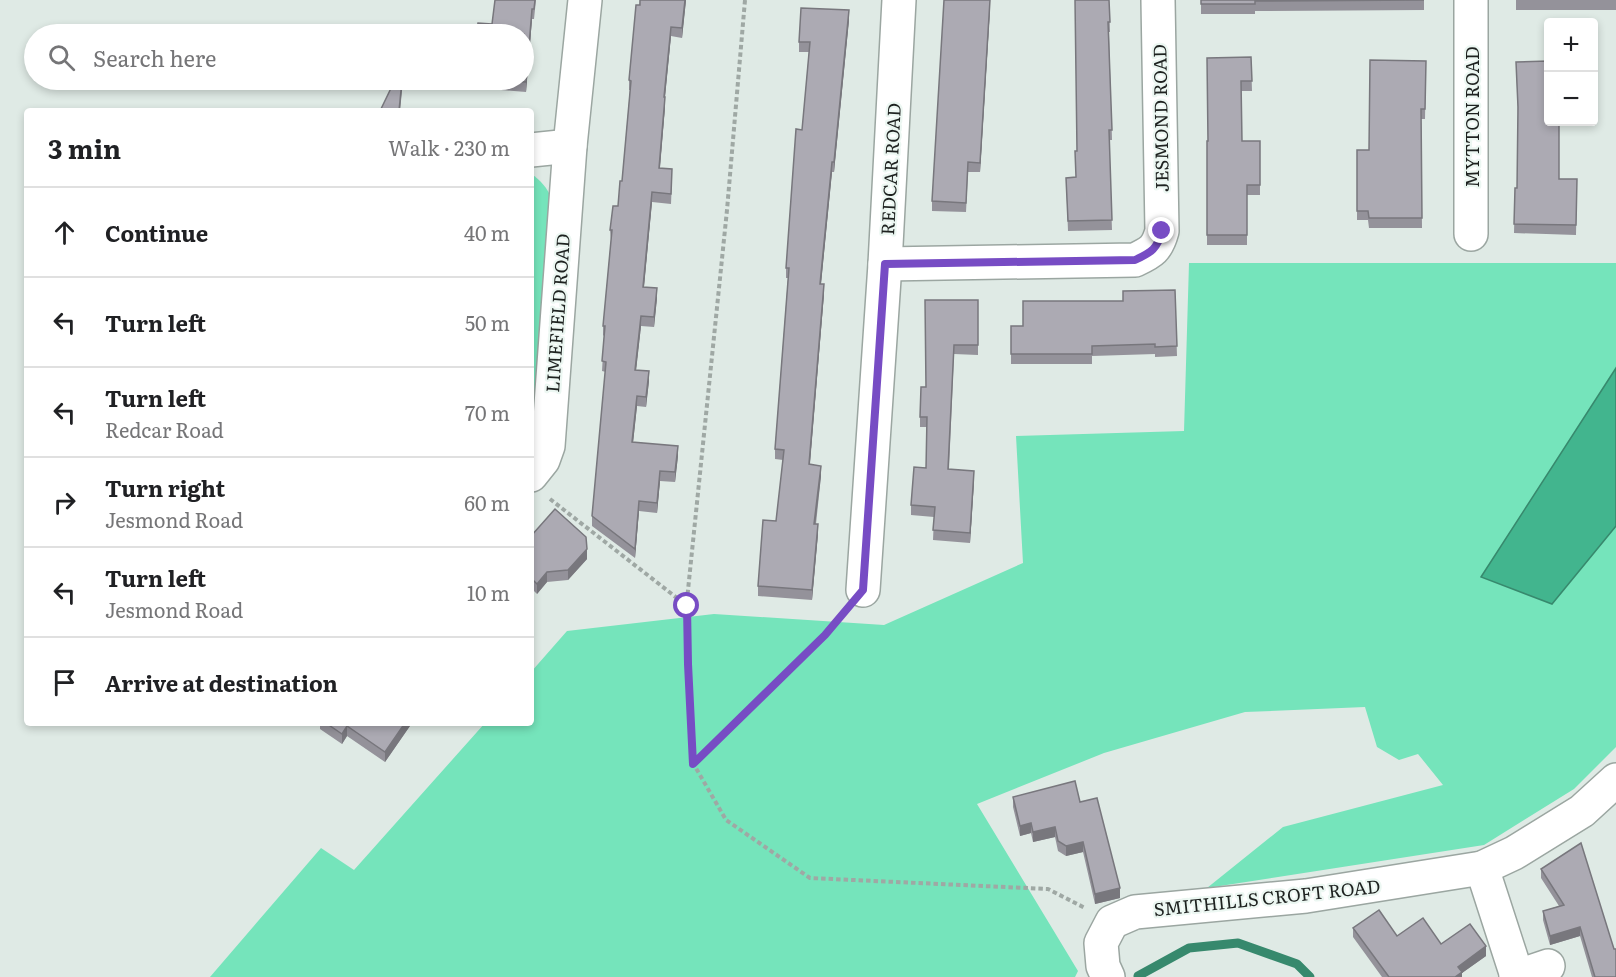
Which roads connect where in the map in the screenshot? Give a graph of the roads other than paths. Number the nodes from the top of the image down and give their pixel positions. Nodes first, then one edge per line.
1 (585, 0) edge
2 (899, 0) edge
3 (1158, 0) edge
4 (1471, 0) edge
5 (570, 146) junction
6 (534, 150) edge
7 (1470, 234) dead end
8 (885, 264) junction
9 (540, 487) edge
10 (863, 590) road end
11 (1616, 780) edge
12 (1482, 868) junction
13 (1548, 966) dead end
14 (1108, 977) edge
15 (1516, 977) edge

1 - 5 street, LIMEFIELD ROAD
2 - 8 street, REDCAR ROAD
3 - 8 street, JESMOND ROAD
4 - 7 street, MYTTON ROAD
5 - 6 street
5 - 9 street, LIMEFIELD ROAD
8 - 10 street, REDCAR ROAD
11 - 12 street, SMITHILLS CROFT ROAD
12 - 14 street, SMITHILLS CROFT ROAD
12 - 15 street
13 - 15 street

